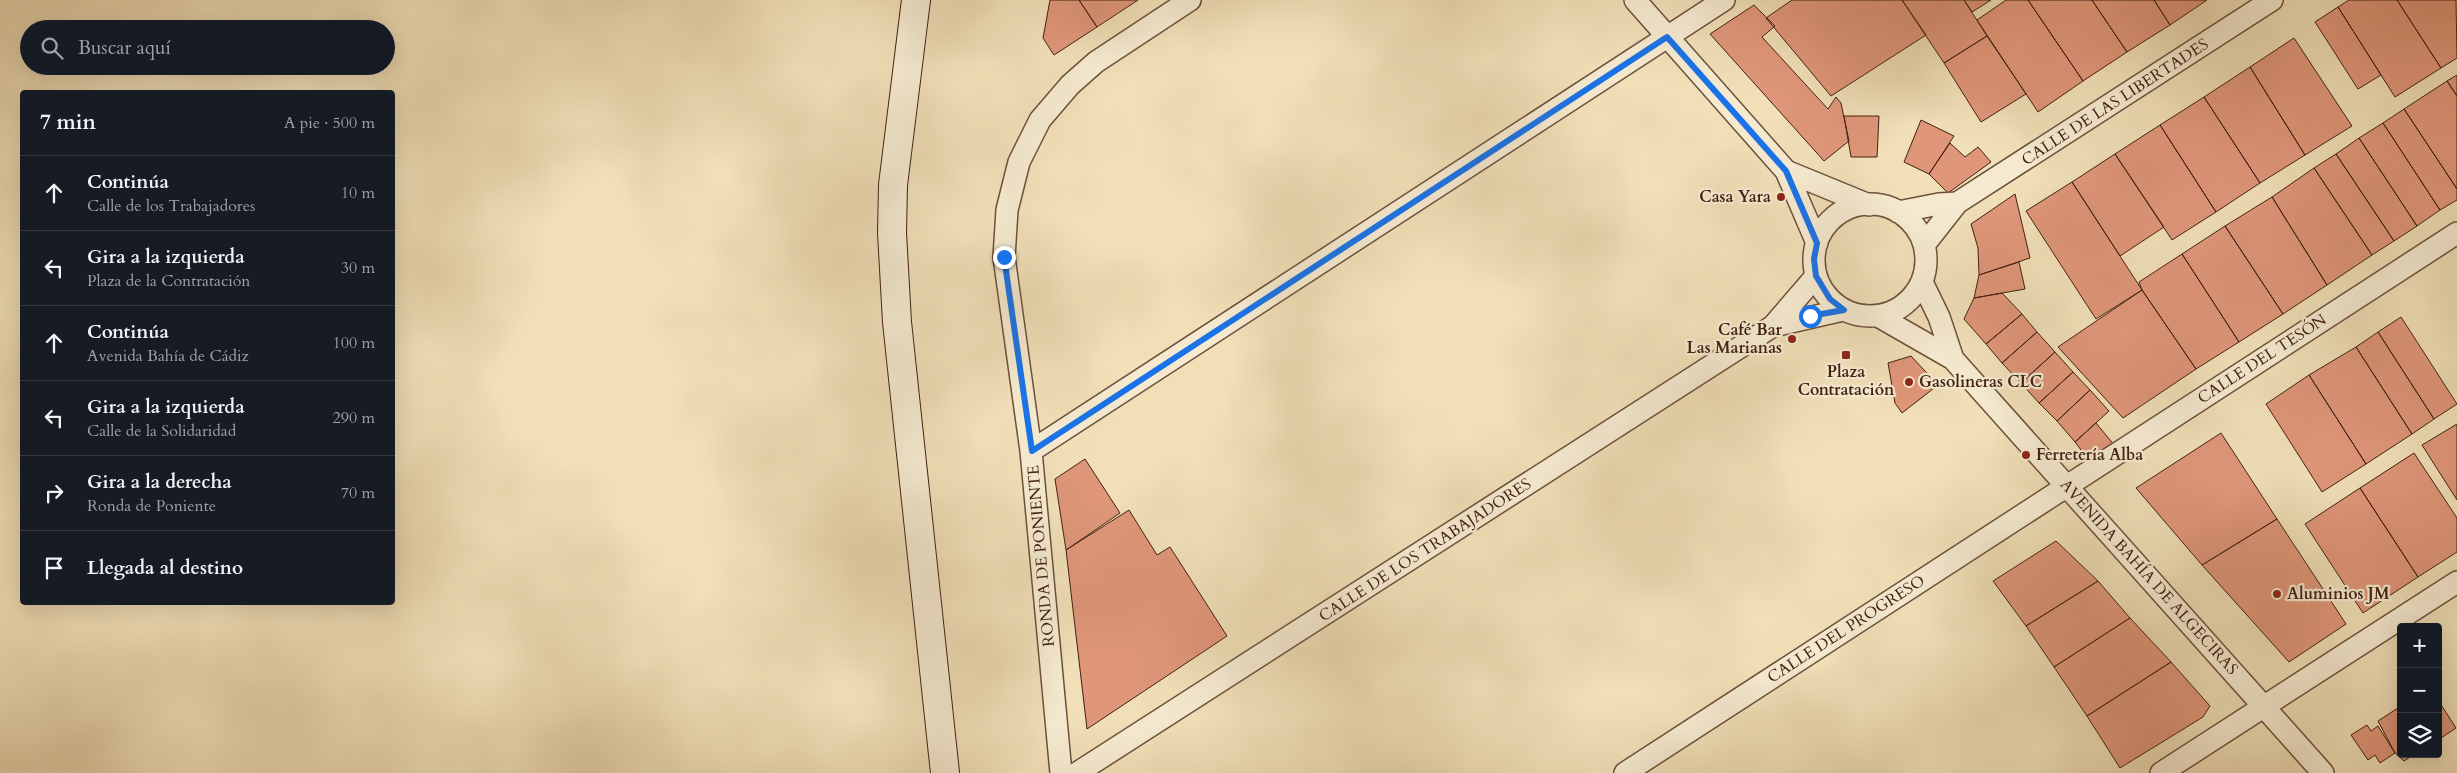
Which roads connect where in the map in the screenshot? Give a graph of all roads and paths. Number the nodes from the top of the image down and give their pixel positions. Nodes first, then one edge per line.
1 (916, 0) edge
2 (1190, 0) edge
3 (1635, 0) edge
4 (1724, 0) edge
5 (2272, 0) edge
6 (1667, 37) junction
7 (1786, 171) junction
8 (1957, 203) junction
9 (1869, 204) junction
10 (1898, 212) junction
11 (2457, 233) edge
12 (1817, 243) junction
13 (1924, 245) junction
14 (1816, 276) junction
15 (1922, 282) junction
16 (1844, 310) junction
17 (1878, 316) junction
18 (1773, 326) junction
19 (1953, 359) junction
20 (1032, 451) junction
21 (2068, 485) junction
22 (2457, 582) edge
23 (2264, 706) junction
24 (945, 773) edge
25 (1061, 773) edge
26 (1077, 773) edge
27 (1625, 773) edge
28 (2161, 773) edge
29 (2323, 773) edge

1 - 24 main road
2 - 20 street, RONDA DE PONIENTE
3 - 6 street
4 - 6 street
5 - 8 street, CALLE DE LAS LIBERTADES
6 - 7 street
6 - 20 street
7 - 9 street
7 - 12 street
8 - 10 street, CALLE DE LAS LIBERTADES
8 - 13 street, CALLE DE LAS LIBERTADES
9 - 10 street
9 - 12 street
10 - 13 street
11 - 21 street, CALLE DEL TESÓN
12 - 14 street
13 - 15 street
14 - 16 street
14 - 18 street, CALLE DE LOS TRABAJADORES
15 - 17 street
15 - 19 street, AVENIDA BAHÍA DE ALGECIRAS
16 - 17 street
16 - 18 street, CALLE DE LOS TRABAJADORES
17 - 19 street, AVENIDA BAHÍA DE ALGECIRAS
18 - 26 street, CALLE DE LOS TRABAJADORES
19 - 21 street, AVENIDA BAHÍA DE ALGECIRAS
20 - 25 street, RONDA DE PONIENTE
21 - 23 street, AVENIDA BAHÍA DE ALGECIRAS
21 - 27 street, CALLE DEL PROGRESO
22 - 23 street
23 - 28 street
23 - 29 street, AVENIDA BAHÍA DE ALGECIRAS

